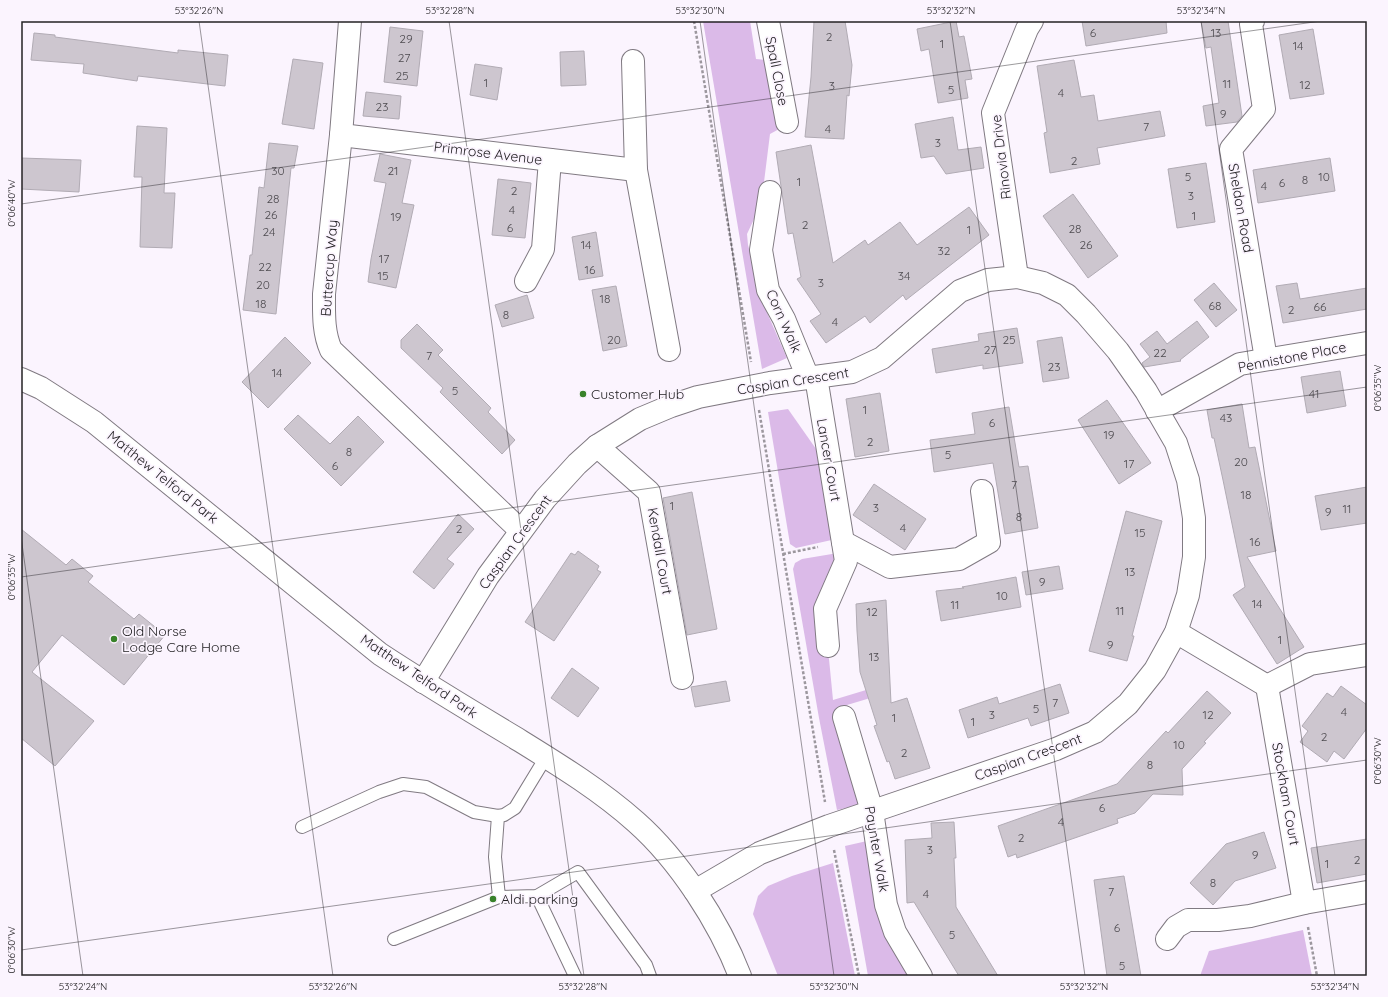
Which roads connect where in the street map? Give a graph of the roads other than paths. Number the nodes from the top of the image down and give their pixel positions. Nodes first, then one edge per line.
1 (350, 21) edge
2 (768, 21) edge
3 (1253, 21) edge
4 (1024, 24) edge
5 (633, 60) dead end
6 (787, 122) dead end
7 (341, 135) junction
8 (550, 160) junction
9 (636, 170) junction
10 (770, 192) dead end
11 (1016, 277) junction
12 (526, 281) dead end
13 (1367, 344) edge
14 (669, 350) dead end
15 (1266, 359) junction
16 (812, 378) junction
17 (21, 379) edge
18 (1157, 411) junction
19 (597, 446) junction
20 (982, 491) dead end
21 (520, 530) junction
22 (843, 542) junction
23 (1176, 632) junction
24 (828, 646) dead end
25 (1367, 655) edge
26 (682, 678) dead end
27 (423, 682) junction
28 (1267, 686) junction
29 (844, 717) dead end
30 (546, 757) junction
31 (872, 811) junction
32 (498, 816) junction
33 (302, 827) dead end
34 (695, 891) junction
35 (1367, 892) edge
36 (537, 896) junction
37 (499, 897) junction
38 (1304, 903) junction
39 (394, 939) dead end
40 (1167, 939) dead end
41 (575, 976) edge
42 (650, 976) edge
43 (740, 976) edge
44 (921, 976) edge

1 - 7 street, Buttercup Way
2 - 6 street, Spall Close
3 - 15 street, Sheldon Road
4 - 11 street, Rinovia Drive
5 - 9 street
7 - 8 street, Primrose Avenue
7 - 21 street, Buttercup Way
8 - 9 street, Primrose Avenue
8 - 12 street
9 - 14 street
10 - 16 street, Corn Walk
11 - 16 street, Caspian Crescent
11 - 18 street, Caspian Crescent
13 - 15 street, Pennistone Place
15 - 18 street, Pennistone Place
16 - 19 street, Caspian Crescent
16 - 22 street, Lancer Court
17 - 27 street, Matthew Telford Park
18 - 23 street, Caspian Crescent
19 - 21 street, Caspian Crescent
19 - 26 street, Kendall Court
20 - 22 street
21 - 27 street, Caspian Crescent
22 - 24 street, Lancer Court
23 - 28 street
23 - 31 street, Caspian Crescent
25 - 28 street
27 - 30 street, Matthew Telford Park
28 - 38 street, Stockham Court
29 - 31 street, Paynter Walk
30 - 32 lane
30 - 34 street, Matthew Telford Park
31 - 34 street, Caspian Crescent
31 - 44 street, Paynter Walk
32 - 33 lane
32 - 37 lane
34 - 43 street, Matthew Telford Park
35 - 38 street
36 - 37 lane
36 - 41 lane
36 - 42 lane
37 - 39 lane
38 - 40 street

